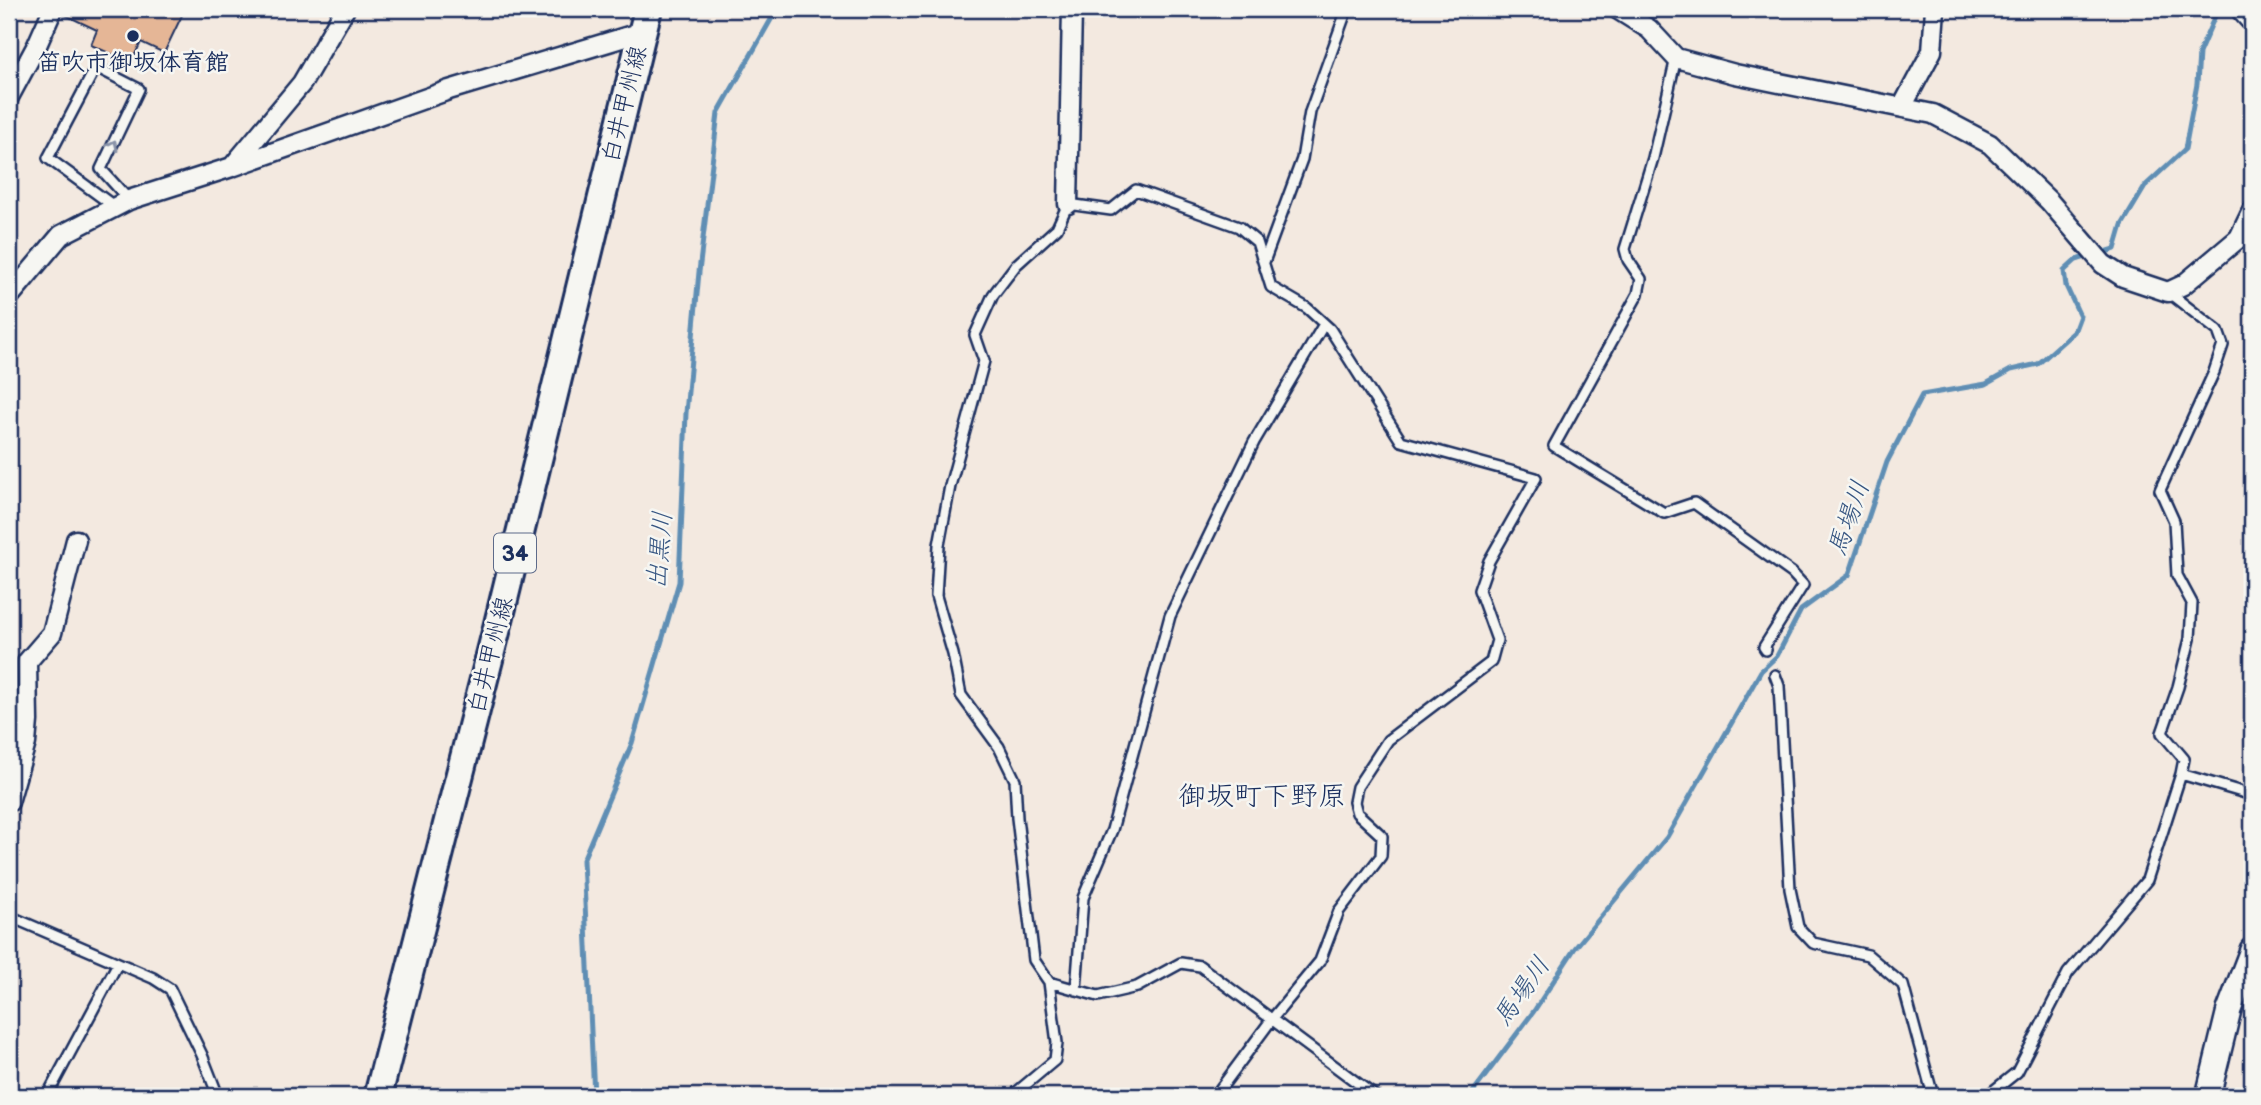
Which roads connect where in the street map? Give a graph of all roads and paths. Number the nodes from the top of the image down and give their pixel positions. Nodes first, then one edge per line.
1 (53, 9) edge
2 (345, 9) edge
3 (1072, 9) edge
4 (1347, 9) edge
5 (1617, 9) edge
6 (1935, 9) edge
7 (2243, 9) edge
8 (2252, 19) edge
9 (645, 21) edge
10 (1676, 58) junction
11 (9, 97) edge
12 (1902, 107) junction
13 (232, 167) junction
14 (122, 204) junction
15 (1068, 204) junction
16 (2252, 211) edge
17 (1264, 263) junction
18 (2168, 292) junction
19 (9, 297) edge
20 (1324, 324) junction
21 (76, 540) dead end
22 (1766, 650) dead end
23 (1775, 675) dead end
24 (2181, 774) junction
25 (2252, 794) edge
26 (9, 802) edge
27 (9, 916) edge
28 (2252, 950) edge
29 (118, 963) junction
30 (1049, 982) junction
31 (1076, 990) junction
32 (1272, 1019) junction
33 (47, 1096) edge
34 (218, 1096) edge
35 (378, 1096) edge
36 (1012, 1096) edge
37 (1215, 1096) edge
38 (1375, 1096) edge
39 (1933, 1096) edge
40 (1987, 1096) edge
41 (2208, 1096) edge

1 - 11 street
2 - 13 street
3 - 15 street
4 - 17 lane
5 - 10 street
6 - 12 street
7 - 8 street
9 - 13 street
9 - 35 main road, 白井甲州線 / 34
10 - 12 street
10 - 22 lane
12 - 18 street
13 - 14 street
14 -> 14 lane
14 - 19 street
15 - 17 lane
15 - 30 lane
16 - 18 street
17 - 20 lane
18 - 24 lane
20 - 31 lane
20 - 32 lane
21 - 26 street
23 - 39 lane
24 - 25 lane
24 - 40 lane
27 - 29 lane
28 - 41 street
29 - 33 lane
29 - 34 lane
30 - 31 lane
30 - 36 lane
31 - 32 lane
32 - 37 lane
32 - 38 lane

